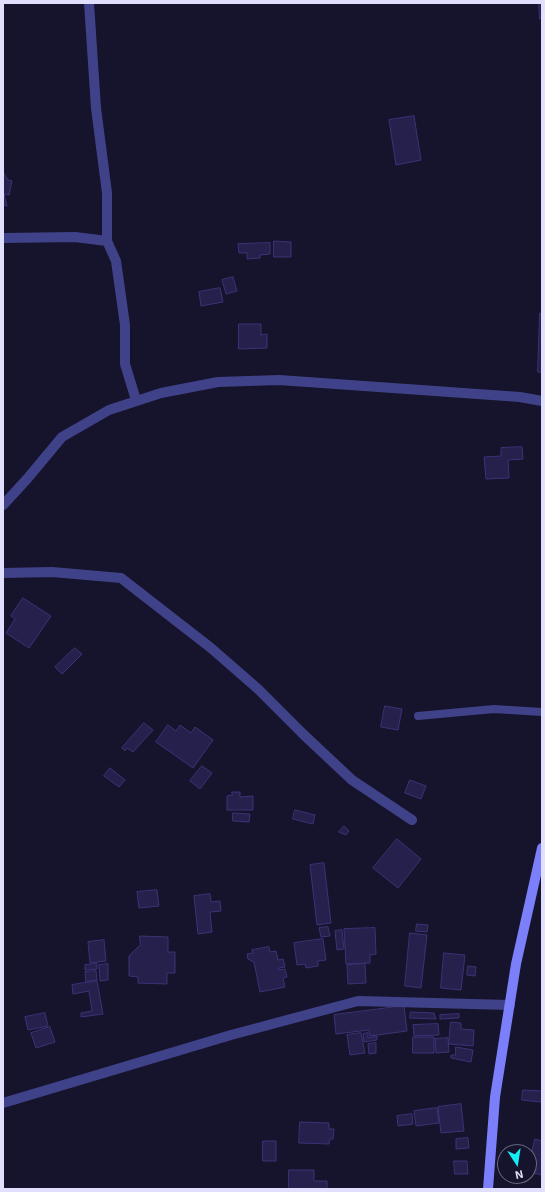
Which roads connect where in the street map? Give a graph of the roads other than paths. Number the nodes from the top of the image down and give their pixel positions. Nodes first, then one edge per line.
1 (89, 3) edge
2 (3, 238) edge
3 (107, 241) junction
4 (136, 400) junction
5 (542, 401) edge
6 (3, 505) edge
7 (3, 573) edge
8 (542, 712) edge
9 (418, 716) dead end
10 (412, 820) dead end
11 (542, 848) edge
12 (510, 1005) junction
13 (3, 1103) edge
14 (488, 1189) edge

1 - 3 street
2 - 3 street
3 - 4 street
4 - 5 street
4 - 6 street
7 - 10 street
8 - 9 lane
11 - 12 street
12 - 13 street
12 - 14 street

